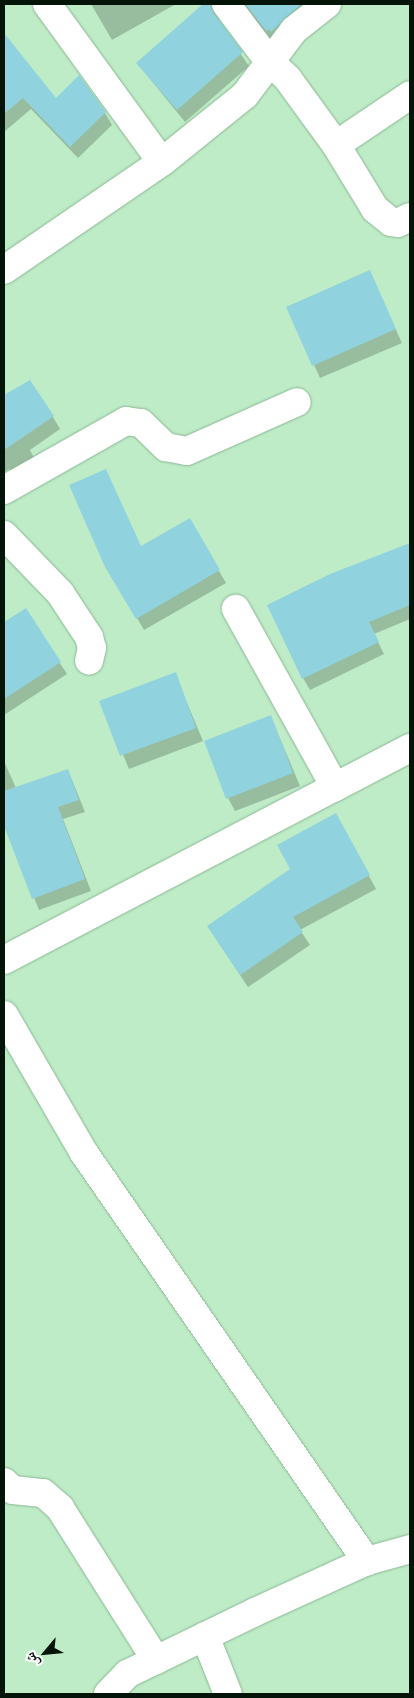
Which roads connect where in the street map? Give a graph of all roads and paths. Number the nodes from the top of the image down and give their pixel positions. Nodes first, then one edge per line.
1 (46, 4) edge
2 (226, 4) edge
3 (327, 4) edge
4 (270, 61) junction
5 (410, 95) edge
6 (336, 145) junction
7 (162, 162) junction
8 (410, 217) edge
9 (4, 270) edge
10 (297, 402) dead end
11 (4, 490) edge
12 (4, 535) edge
13 (236, 609) dead end
14 (89, 660) dead end
15 (410, 748) edge
16 (335, 787) junction
17 (4, 960) edge
18 (4, 1017) edge
19 (4, 1482) edge
20 (410, 1549) edge
21 (367, 1561) junction
22 (205, 1636) junction
23 (156, 1660) junction
24 (108, 1694) edge
25 (228, 1694) edge

1 - 7 street
2 - 4 street
3 - 4 street
4 - 6 street
4 - 7 street
5 - 6 street
6 - 8 street
7 - 9 street
10 - 11 street
12 - 14 street
13 - 16 street
15 - 16 street
16 - 17 street
18 - 21 street
19 - 23 street
20 - 21 street
21 - 22 street
22 - 23 street
22 - 25 street
23 - 24 street

